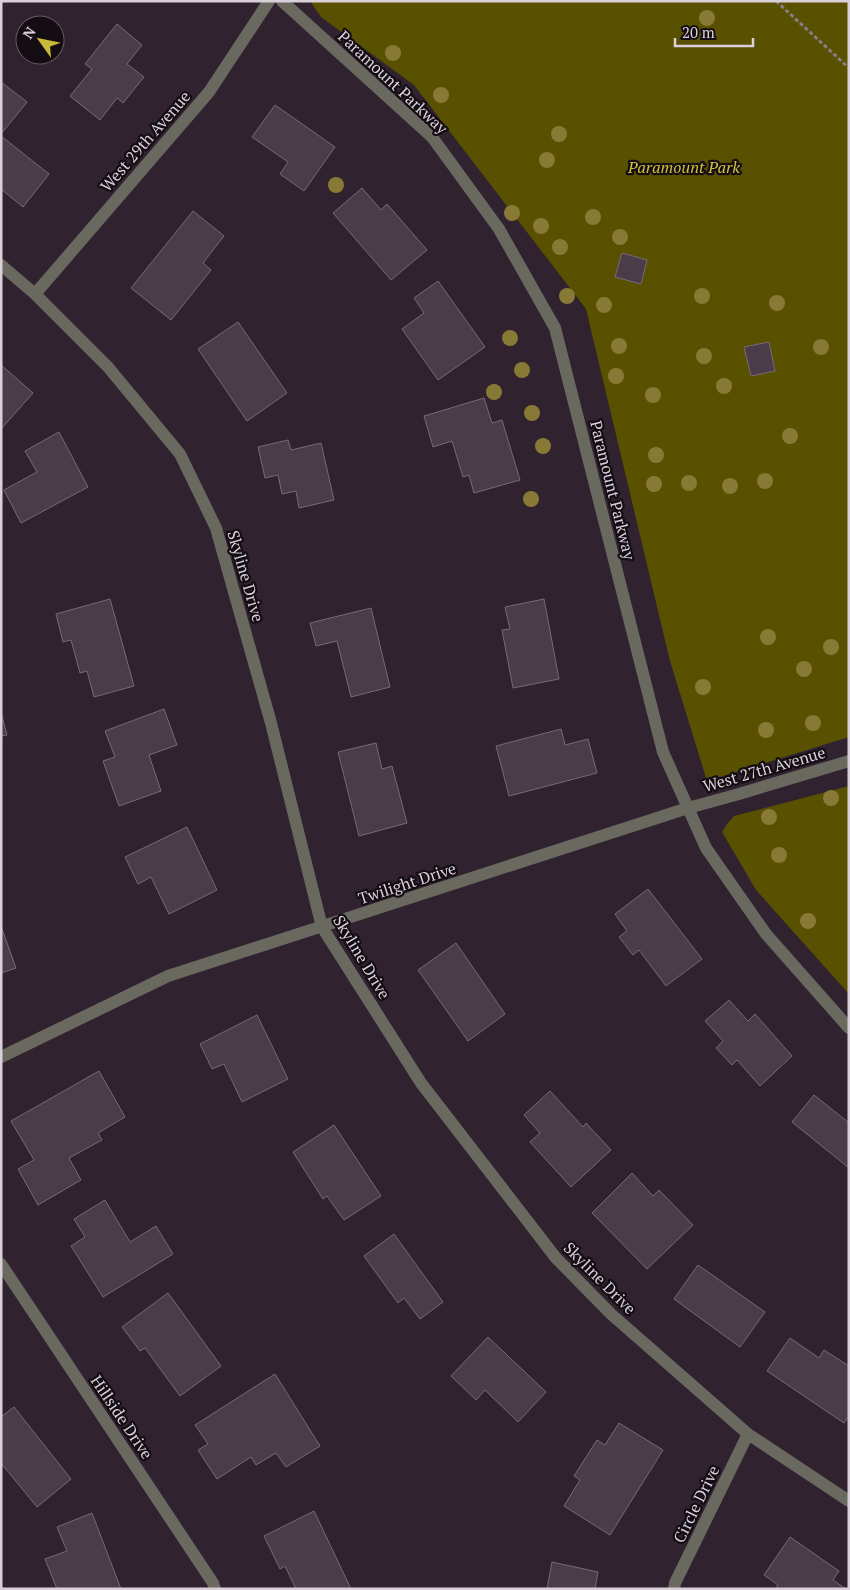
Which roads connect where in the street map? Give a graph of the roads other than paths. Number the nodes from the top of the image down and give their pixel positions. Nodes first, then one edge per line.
1 (269, 1) edge
2 (282, 1) edge
3 (1, 266) edge
4 (35, 294) junction
5 (849, 761) edge
6 (688, 808) junction
7 (322, 927) junction
8 (849, 1028) edge
9 (1, 1057) edge
10 (1, 1264) edge
11 (748, 1434) junction
12 (849, 1501) edge
13 (215, 1589) edge
14 (674, 1589) edge

1 - 4 street, West 29th Avenue
2 - 6 street, Paramount Parkway
3 - 4 street, Skyline Drive
4 - 7 street, Skyline Drive
5 - 6 street, West 27th Avenue
6 - 7 street, Twilight Drive
6 - 8 street, Paramount Parkway
7 - 9 street, Twilight Drive
7 - 11 street, Skyline Drive
10 - 13 street, Hillside Drive
11 - 12 street, Skyline Drive
11 - 14 street, Circle Drive

